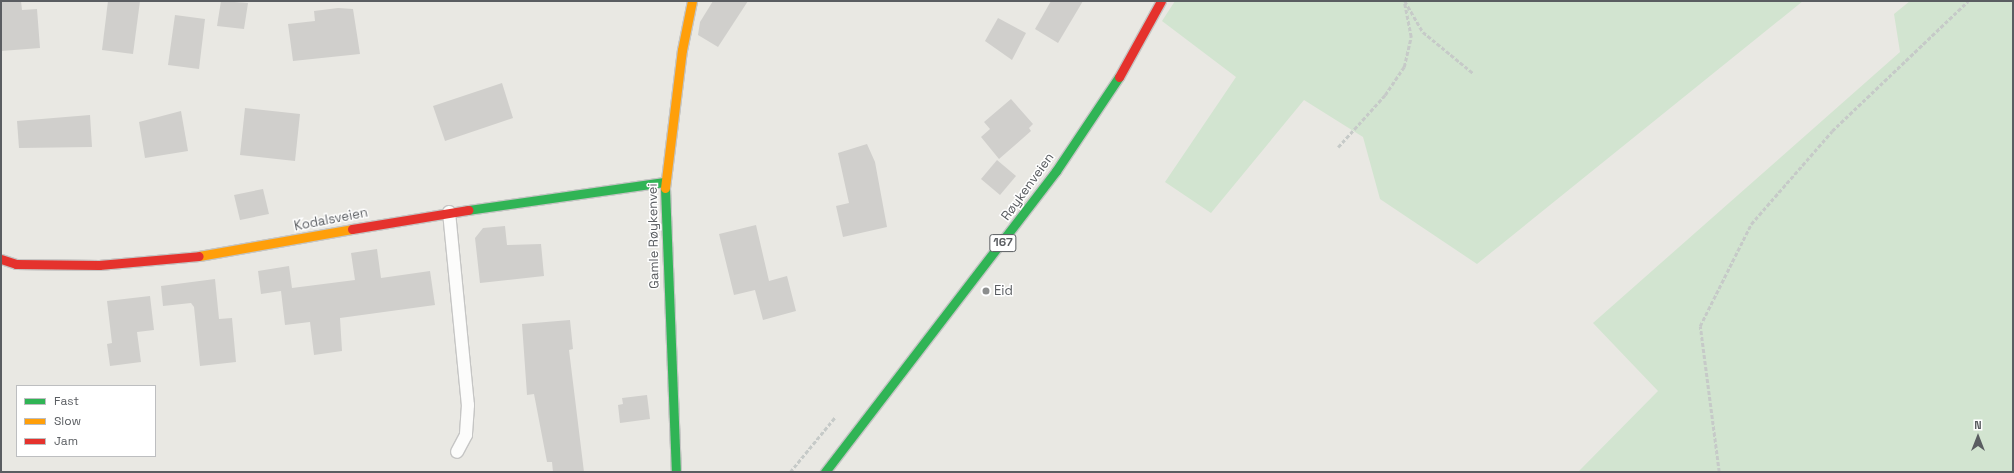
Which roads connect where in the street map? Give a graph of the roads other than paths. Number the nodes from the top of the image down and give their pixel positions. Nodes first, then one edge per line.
1 (692, 1) edge
2 (1161, 1) edge
3 (665, 182) junction
4 (448, 212) junction
5 (1, 258) edge
6 (457, 452) dead end
7 (676, 472) edge
8 (825, 472) edge

1 - 3 street, Gamle Røykenvei
2 - 8 street, Røykenveien / 167
3 - 4 street, Kodalsveien
3 - 7 street, Gamle Røykenvei
4 - 5 street, Kodalsveien
4 - 6 lane

